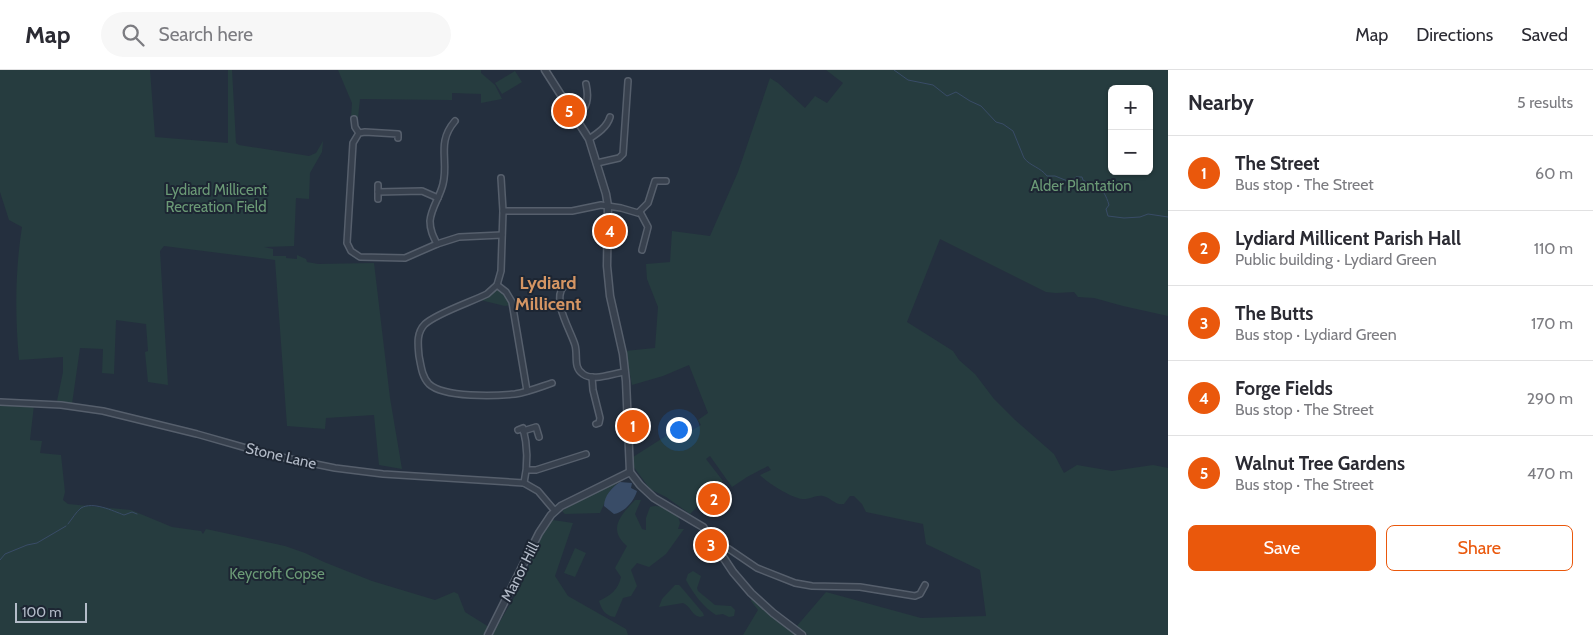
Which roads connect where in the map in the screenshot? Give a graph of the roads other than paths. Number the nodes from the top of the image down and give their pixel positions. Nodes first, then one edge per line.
1 (545, 70) edge
2 (628, 81) dead end
3 (586, 84) dead end
4 (575, 116) junction
5 (610, 117) dead end
6 (354, 119) dead end
7 (456, 120) dead end
8 (359, 133) junction
9 (398, 133) dead end
10 (589, 139) junction
11 (597, 163) junction
12 (501, 178) dead end
13 (666, 181) dead end
14 (378, 185) dead end
15 (378, 192) junction
16 (438, 198) junction
17 (378, 199) dead end
18 (608, 206) junction
19 (503, 211) junction
20 (640, 212) junction
21 (502, 235) junction
22 (437, 244) junction
23 (642, 250) dead end
24 (497, 285) junction
25 (556, 286) dead end
26 (625, 372) junction
27 (592, 378) junction
28 (552, 383) dead end
29 (527, 391) junction
30 (0, 402) edge
31 (596, 424) dead end
32 (539, 437) dead end
33 (586, 454) dead end
34 (527, 470) junction
35 (630, 472) junction
36 (524, 483) junction
37 (555, 511) junction
38 (718, 550) junction
39 (925, 585) dead end
40 (488, 635) edge
41 (802, 635) edge

1 - 4 street
2 - 11 street
3 - 4 street
4 - 10 street
5 - 10 street
6 - 8 street
7 - 16 street
8 - 9 street
8 - 22 street
10 - 11 street
11 - 18 street
12 - 19 street
13 - 20 street
14 - 15 street
15 - 16 street
15 - 17 street
16 - 22 street
18 - 19 street
18 - 20 street
18 - 26 street
19 - 21 street
20 - 23 street
21 - 22 street
21 - 24 street
24 - 29 street
24 - 29 street
25 - 27 street
26 - 27 street
26 - 35 street
27 - 31 street
28 - 29 street
30 - 36 street, Stone Lane
32 - 34 street
33 - 34 street
34 - 36 street
35 - 37 street
35 - 38 street
36 - 37 street
37 - 40 street, Manor Hill
38 - 39 street
38 - 41 street

